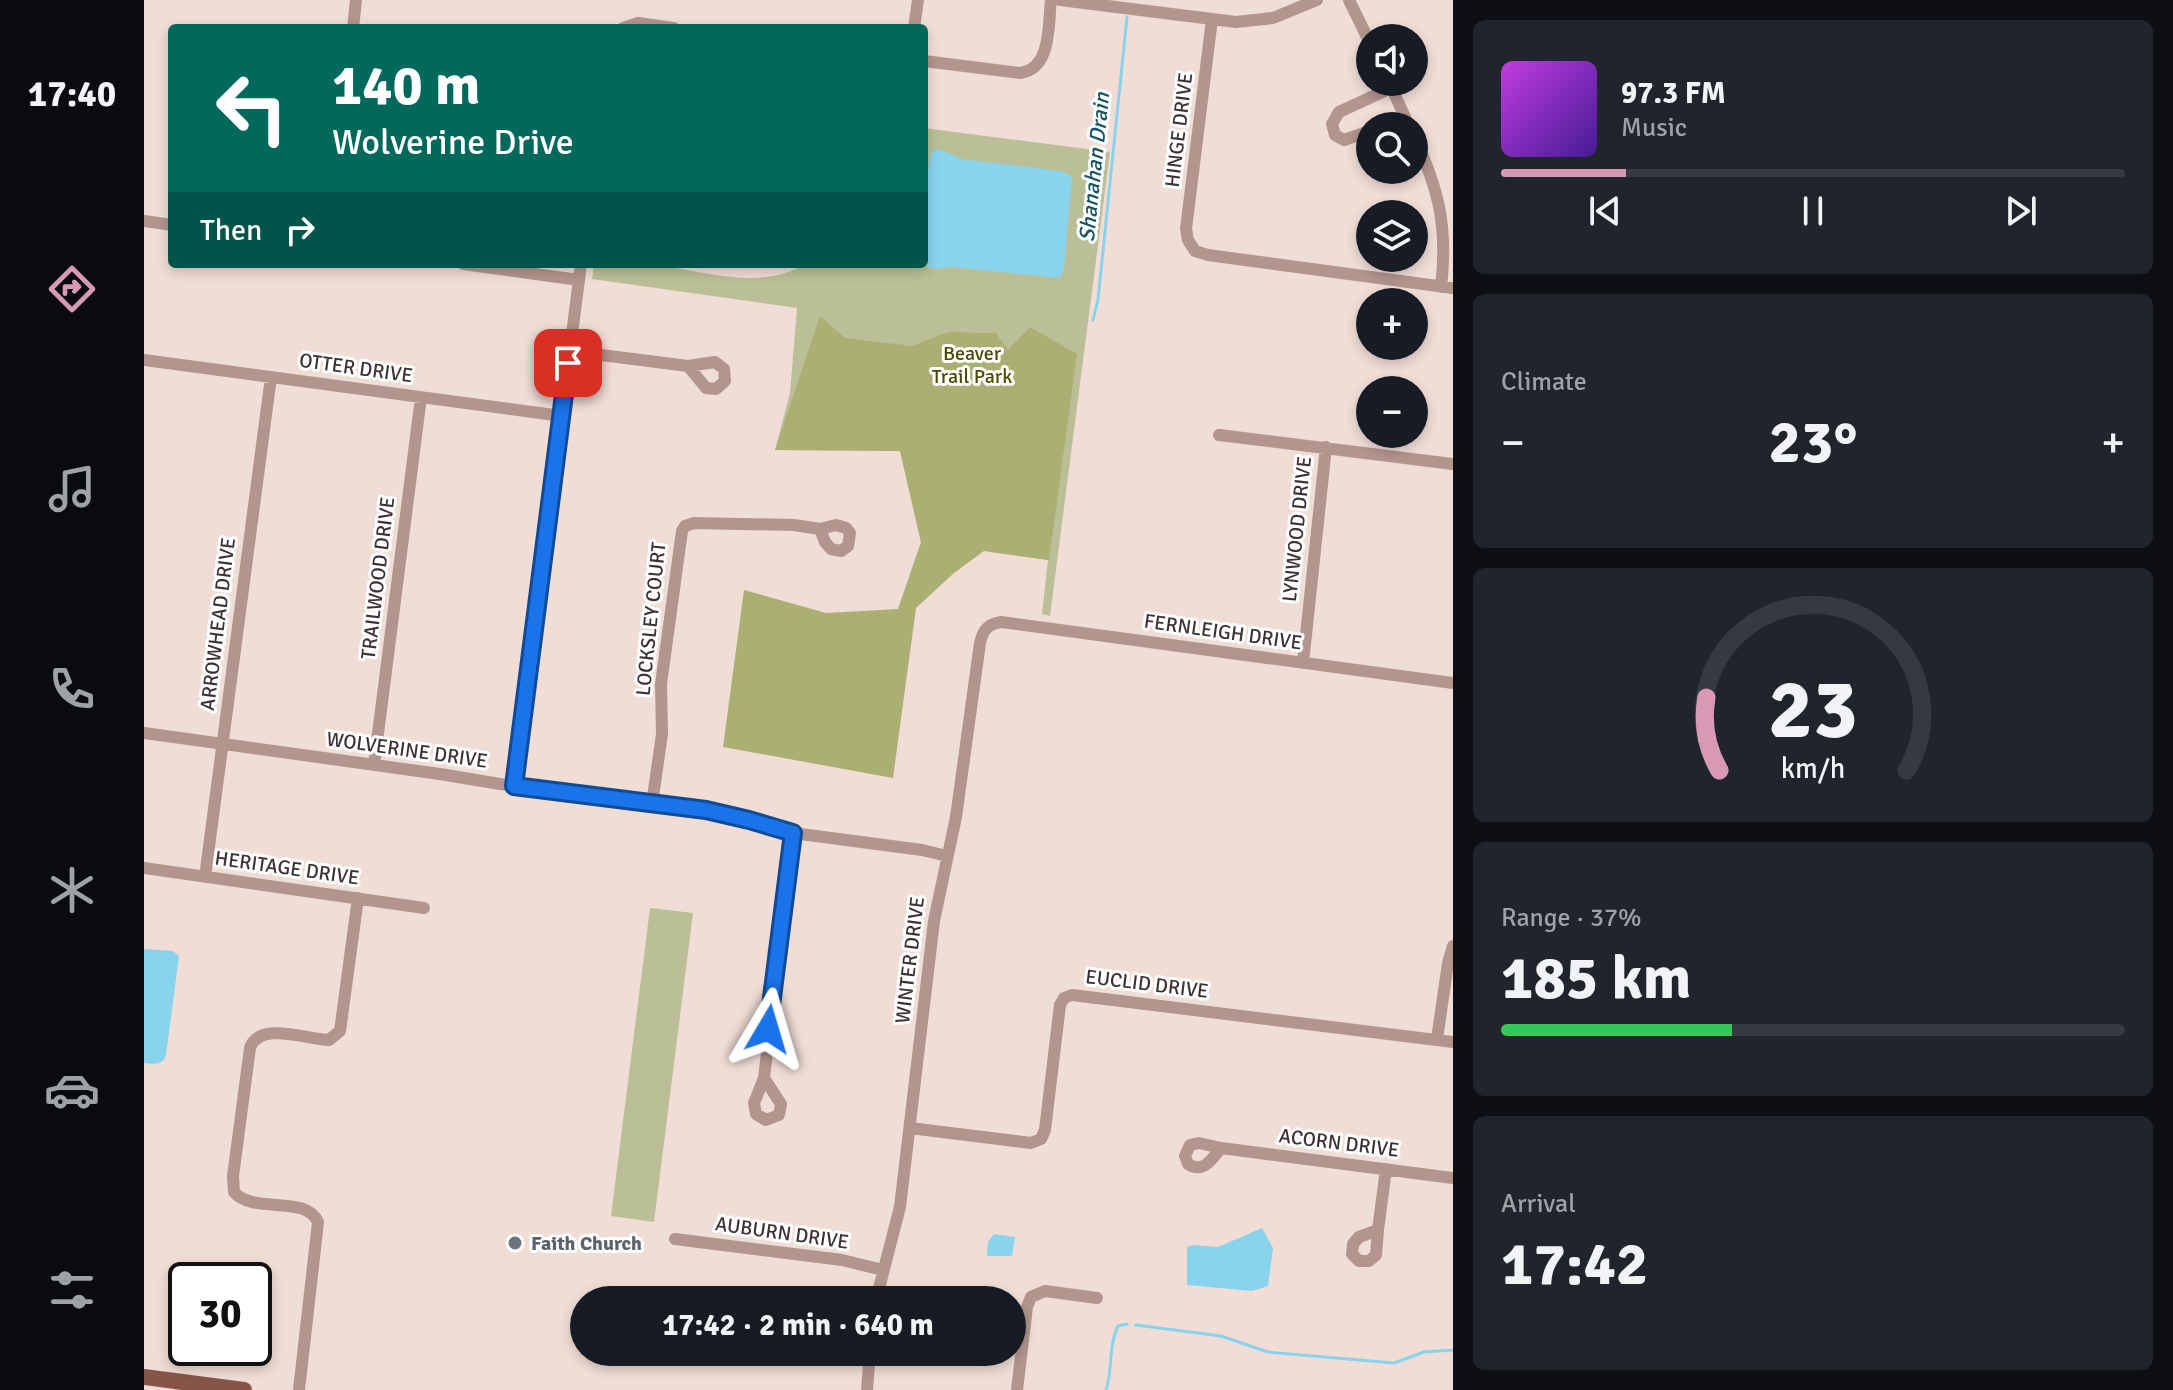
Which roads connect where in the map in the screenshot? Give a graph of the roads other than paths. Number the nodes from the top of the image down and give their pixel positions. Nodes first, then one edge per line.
1 (356, 0) edge
2 (918, 0) edge
3 (1051, 0) edge
4 (1060, 0) edge
5 (1317, 0) edge
6 (1349, 0) edge
7 (1212, 19) junction
8 (353, 24) edge
9 (915, 24) edge
10 (1361, 24) edge
11 (928, 62) edge
12 (1369, 96) edge
13 (1356, 136) edge
14 (1428, 166) edge
15 (144, 221) edge
16 (168, 224) edge
17 (492, 268) edge
18 (580, 268) edge
19 (579, 280) junction
20 (1447, 287) edge
21 (570, 351) junction
22 (144, 360) edge
23 (688, 366) dead end
24 (271, 377) junction
25 (421, 397) junction
26 (562, 416) junction
27 (1219, 435) dead end
28 (1326, 447) junction
29 (1453, 464) edge
30 (820, 529) dead end
31 (988, 626) joint
32 (1303, 663) junction
33 (1453, 683) edge
34 (144, 733) edge
35 (223, 744) junction
36 (374, 765) junction
37 (514, 786) junction
38 (652, 804) junction
39 (793, 833) junction
40 (947, 856) junction
41 (144, 868) edge
42 (205, 877) junction
43 (358, 898) junction
44 (424, 908) dead end
45 (1453, 946) edge
46 (1437, 1039) junction
47 (1453, 1042) edge
48 (764, 1078) dead end
49 (910, 1128) junction
50 (1221, 1148) dead end
51 (1386, 1169) junction
52 (1453, 1178) edge
53 (1378, 1230) dead end
54 (675, 1239) dead end
55 (883, 1270) junction
56 (879, 1286) edge
57 (1097, 1298) dead end
58 (869, 1366) edge
59 (144, 1377) edge
60 (244, 1390) edge
61 (299, 1390) edge
62 (867, 1390) edge
63 (1017, 1390) edge

1 - 8 street
2 - 9 street
3 - 11 street
4 - 7 street
5 - 7 street
6 - 10 street
7 - 20 street, HINGE DRIVE
12 - 13 street
14 - 20 street
15 - 16 street
17 - 19 street
18 - 19 street
19 - 21 street
21 - 23 street
21 - 26 street
22 - 24 street, OTTER DRIVE
24 - 25 street, OTTER DRIVE
24 - 35 street, ARROWHEAD DRIVE
25 - 26 street, OTTER DRIVE
25 - 36 street, TRAILWOOD DRIVE
26 - 37 street
27 - 28 street
28 - 29 street
28 - 32 street, LYNWOOD DRIVE
30 - 38 street, LOCKSLEY COURT
31 - 32 street, FERNLEIGH DRIVE
31 - 40 street, WINTER DRIVE
32 - 33 street, FERNLEIGH DRIVE
34 - 35 street, WOLVERINE DRIVE
35 - 36 street, WOLVERINE DRIVE
35 - 42 street, ARROWHEAD DRIVE
36 - 37 street, WOLVERINE DRIVE
37 - 38 street, WOLVERINE DRIVE
38 - 39 street, WOLVERINE DRIVE
39 - 40 street, WOLVERINE DRIVE
39 - 48 street
40 - 49 street, WINTER DRIVE
41 - 42 street, HERITAGE DRIVE
42 - 43 street, HERITAGE DRIVE
43 - 44 street, HERITAGE DRIVE
43 - 61 street
45 - 46 street
46 - 47 street, EUCLID DRIVE
46 - 49 street, EUCLID DRIVE
49 - 55 street, WINTER DRIVE
50 - 51 street, ACORN DRIVE
51 - 52 street, ACORN DRIVE
51 - 53 street
54 - 55 street, AUBURN DRIVE
55 - 56 street, WINTER DRIVE
57 - 63 street
58 - 62 street
59 - 60 main road

